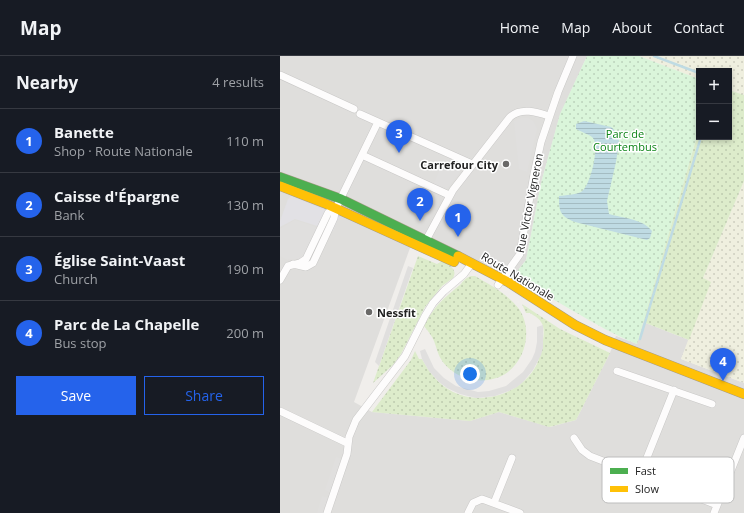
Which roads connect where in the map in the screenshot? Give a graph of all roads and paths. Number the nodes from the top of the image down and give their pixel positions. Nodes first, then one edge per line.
1 (573, 56) edge
2 (280, 74) edge
3 (550, 116) junction
4 (378, 122) junction
5 (362, 155) junction
6 (472, 164) junction
7 (280, 177) edge
8 (280, 186) edge
9 (449, 195) junction
10 (340, 199) junction
11 (336, 208) junction
12 (424, 244) junction
13 (470, 266) junction
14 (280, 280) edge
15 (500, 282) junction
16 (617, 371) dead end
17 (674, 390) junction
18 (744, 394) edge
19 (744, 402) edge
20 (712, 404) dead end
21 (280, 411) edge
22 (574, 438) dead end
23 (744, 438) edge
24 (348, 443) junction
25 (647, 457) edge
26 (512, 458) dead end
27 (602, 461) edge
28 (734, 463) edge
29 (494, 503) junction
30 (712, 503) edge
31 (717, 505) joint
32 (327, 513) edge
33 (468, 513) edge
34 (520, 513) edge
35 (714, 513) edge

1 - 3 street, Rue Victor Vigneron
2 - 4 street
3 - 6 street
3 - 15 street, Rue Victor Vigneron
4 - 5 street
4 - 6 street
5 - 9 street
5 - 10 street
6 - 9 street
7 - 10 main road, Route Nationale
8 - 11 main road, Route Nationale
9 - 12 street
10 - 11 street
10 - 12 main road, Route Nationale
11 - 12 main road, Route Nationale
11 - 14 street
12 - 13 main road, Route Nationale
13 - 15 main road, Route Nationale
13 - 24 street
15 - 18 main road, Route Nationale
15 - 19 main road, Route Nationale
16 - 17 street
17 - 20 street
17 - 25 street
21 - 24 street
22 - 27 street
23 - 28 street
24 - 32 street
26 - 29 street
29 - 33 street
29 - 34 street
30 - 31 street
31 - 35 street

